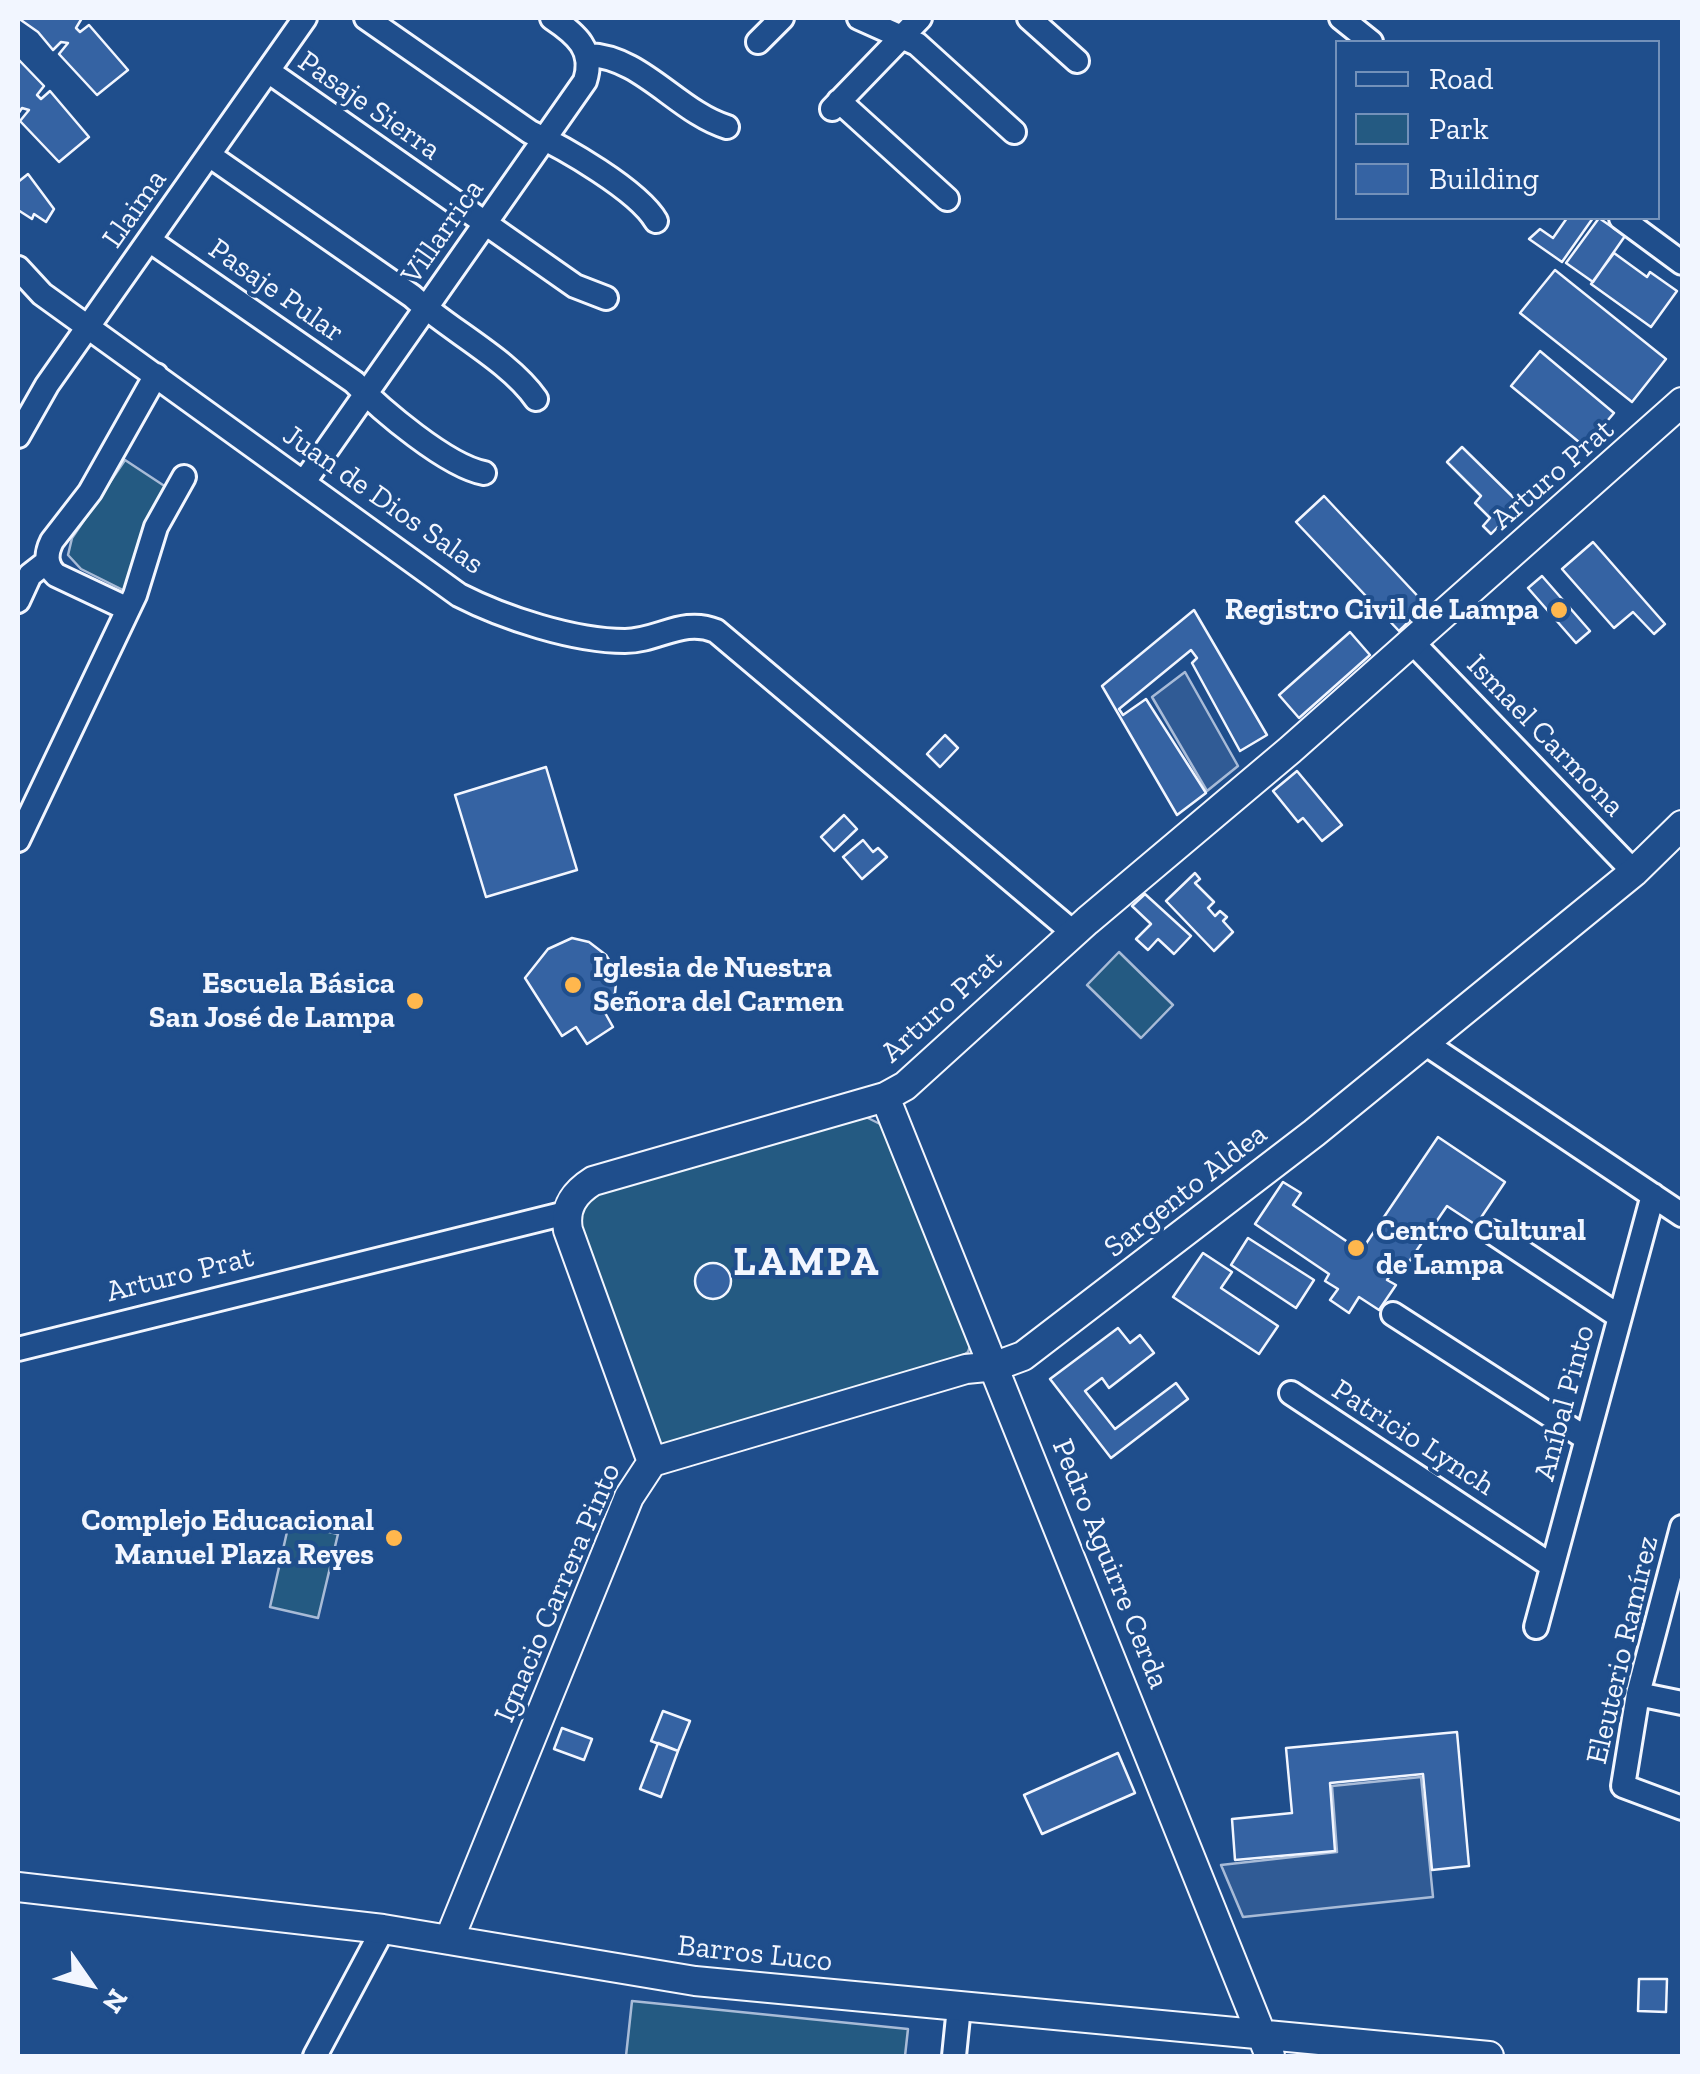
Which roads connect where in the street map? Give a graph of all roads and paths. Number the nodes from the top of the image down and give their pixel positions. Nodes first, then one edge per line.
1 (306, 18) edge
2 (366, 18) edge
3 (552, 18) edge
4 (782, 18) edge
5 (859, 18) edge
6 (920, 18) edge
7 (1030, 18) edge
8 (1341, 18) edge
9 (900, 38) junction
10 (1368, 40) edge
11 (758, 42) dead end
12 (588, 56) junction
13 (1077, 61) dead end
14 (268, 71) junction
15 (727, 128) dead end
16 (1014, 132) dead end
17 (545, 139) junction
18 (209, 156) junction
19 (947, 198) dead end
20 (1624, 220) edge
21 (656, 221) dead end
22 (486, 224) junction
23 (150, 240) junction
24 (1682, 264) edge
25 (18, 268) edge
26 (606, 298) dead end
27 (426, 309) junction
28 (90, 326) junction
29 (156, 375) junction
30 (366, 394) junction
31 (536, 398) dead end
32 (1680, 409) edge
33 (18, 436) edge
34 (484, 473) dead end
35 (184, 476) dead end
36 (304, 482) junction
37 (48, 561) junction
38 (18, 600) edge
39 (128, 609) junction
40 (1412, 642) junction
41 (1682, 825) edge
42 (18, 840) edge
43 (1634, 872) junction
44 (1074, 933) junction
45 (1424, 1043) junction
46 (886, 1097) junction
47 (1652, 1195) junction
48 (566, 1213) junction
49 (1682, 1215) edge
50 (1492, 1232) dead end
51 (1393, 1314) dead end
52 (1620, 1317) junction
53 (18, 1349) edge
54 (996, 1366) junction
55 (1291, 1393) dead end
56 (1587, 1439) junction
57 (652, 1462) junction
58 (1682, 1527) edge
59 (1552, 1566) junction
60 (1536, 1627) dead end
61 (1638, 1694) junction
62 (1682, 1703) edge
63 (1682, 1808) edge
64 (18, 1888) edge
65 (383, 1928) junction
66 (449, 1940) junction
67 (959, 2007) junction
68 (1267, 2046) edge
69 (1360, 2051) edge
70 (315, 2056) edge
71 (954, 2056) edge
72 (1490, 2056) edge

1 - 14 street, Llaima
2 - 17 street
3 - 12 street
4 - 11 street
5 - 9 street
6 - 9 street
7 - 13 street
8 - 10 street
9 - 16 street
9 - 19 street
12 - 15 street
12 - 17 street, Villarrica
14 - 18 street, Llaima
14 - 22 street, Pasaje Sierra
17 - 21 street
17 - 22 street, Villarrica
18 - 23 street, Llaima
18 - 27 street
20 - 24 street
22 - 26 street, Pasaje Sierra
22 - 27 street, Villarrica
23 - 28 street, Llaima
23 - 30 street, Pasaje Pular
25 - 28 street, Juan de Dios Salas
27 - 30 street, Villarrica
27 - 31 street
28 - 29 street, Juan de Dios Salas
28 - 33 street, Llaima
29 - 36 street, Juan de Dios Salas
29 - 37 street
30 - 34 street, Pasaje Pular
30 - 36 street, Villarrica
32 - 40 main road, Arturo Prat
35 - 39 street
36 - 44 street, Juan de Dios Salas
37 - 38 street
37 - 39 street
39 - 42 street
40 - 43 street, Ismael Carmona
40 - 44 main road, Arturo Prat
41 - 43 main road, Sargento Aldea
43 - 45 main road, Sargento Aldea
44 - 46 main road, Arturo Prat
45 - 47 street
45 - 54 main road, Sargento Aldea
46 - 48 main road, Arturo Prat
46 - 54 main road, Pedro Aguirre Cerda
47 - 49 street
47 - 52 street, Aníbal Pinto
48 - 53 street, Arturo Prat
48 - 57 main road, Ignacio Carrera Pinto
50 - 52 street
51 - 56 street
52 - 56 street, Aníbal Pinto
54 - 57 main road, Sargento Aldea
54 - 68 main road, Pedro Aguirre Cerda
55 - 59 street, Patricio Lynch
56 - 59 street, Aníbal Pinto
57 - 66 main road, Ignacio Carrera Pinto
58 - 61 street, Eleuterio Ramírez
59 - 60 street, Aníbal Pinto
61 - 62 street
61 - 63 street, Eleuterio Ramírez
64 - 65 main road, Barros Luco
65 - 66 main road, Barros Luco
65 - 70 street
66 - 67 main road, Barros Luco
67 - 68 main road, Barros Luco
67 - 71 street
68 - 69 main road, Barros Luco
69 - 72 main road, Barros Luco

